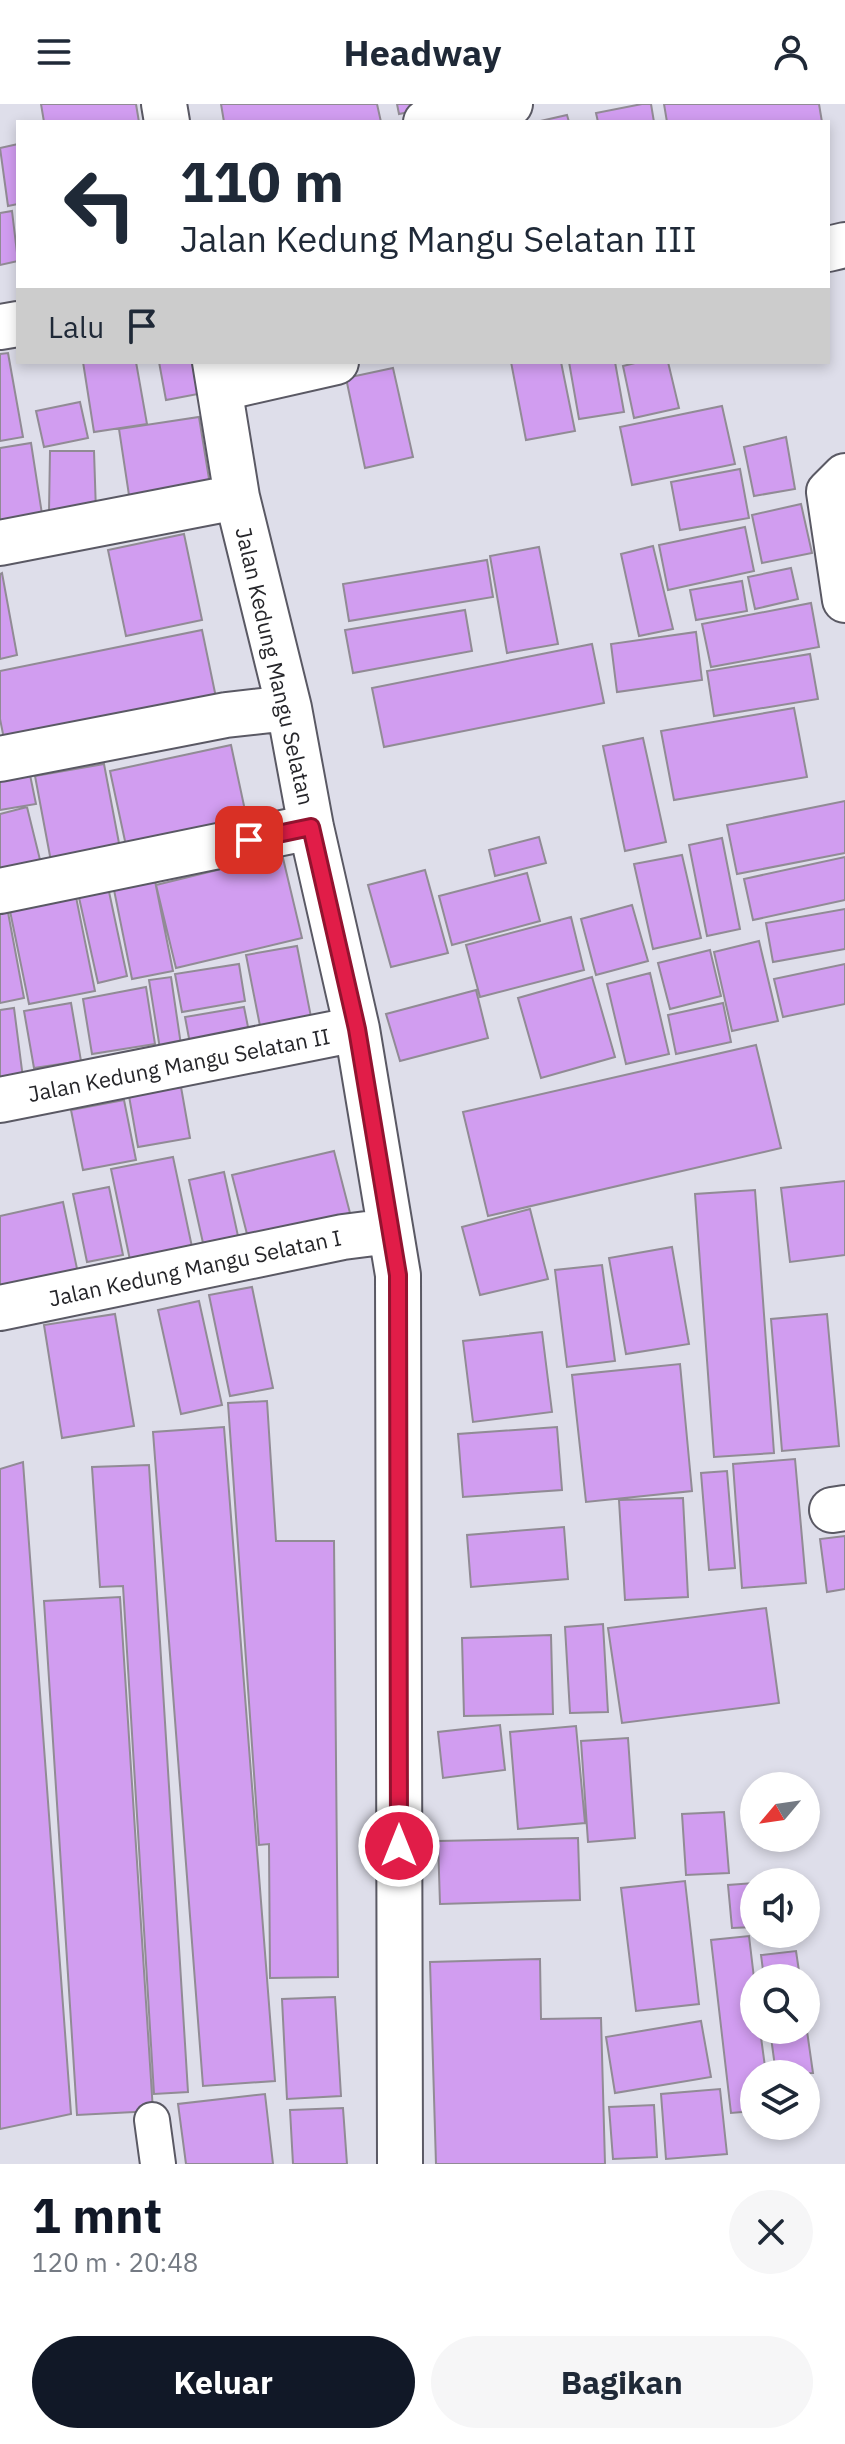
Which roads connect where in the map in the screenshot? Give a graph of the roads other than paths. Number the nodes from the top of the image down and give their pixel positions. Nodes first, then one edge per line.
1 (510, 104) edge
2 (435, 120) edge
3 (318, 364) edge
4 (218, 375) edge
5 (845, 476) edge
6 (237, 497) junction
7 (0, 543) edge
8 (845, 600) edge
9 (289, 708) junction
10 (0, 759) edge
11 (311, 827) junction
12 (0, 891) edge
13 (357, 1029) junction
14 (0, 1100) edge
15 (390, 1231) junction
16 (0, 1308) edge
17 (152, 2120) dead end
18 (158, 2164) edge
19 (400, 2164) edge

1 - 2 street
3 - 4 street
4 - 6 street, Jalan Kedung Mangu Selatan
5 - 8 street
6 - 7 street
6 - 9 street, Jalan Kedung Mangu Selatan
9 - 10 street
9 - 11 street, Jalan Kedung Mangu Selatan
11 - 12 street
11 - 13 street, Jalan Kedung Mangu Selatan
13 - 14 street, Jalan Kedung Mangu Selatan II
13 - 15 street, Jalan Kedung Mangu Selatan
15 - 16 street, Jalan Kedung Mangu Selatan I
15 - 19 street, Jalan Kedung Mangu Selatan
17 - 18 lane

